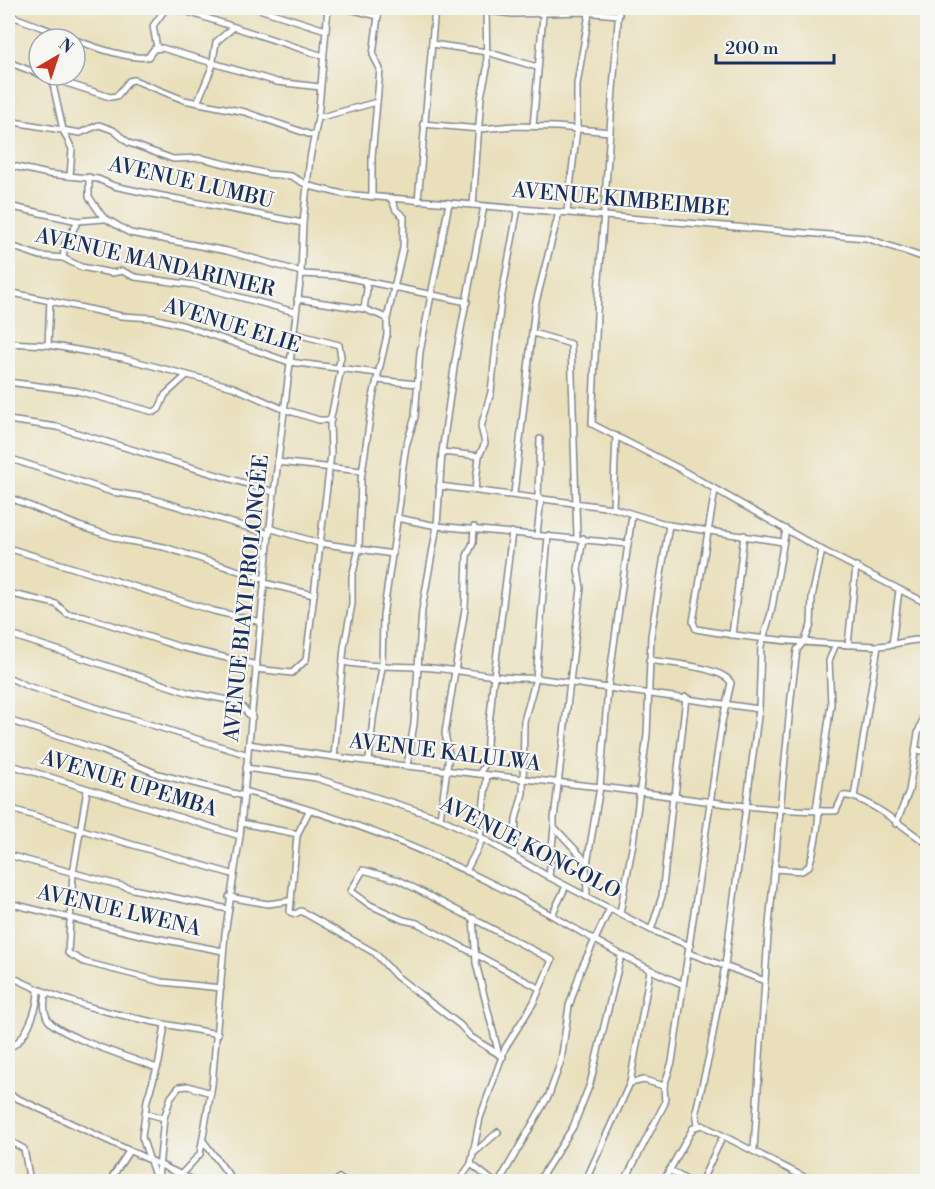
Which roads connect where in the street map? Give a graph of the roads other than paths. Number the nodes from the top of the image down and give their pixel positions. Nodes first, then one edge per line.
1 (166, 8) edge
2 (176, 8) edge
3 (256, 8) edge
4 (328, 8) edge
5 (346, 8) edge
6 (379, 8) edge
7 (435, 8) edge
8 (463, 8) edge
9 (619, 8) edge
10 (486, 10) edge
11 (590, 10) edge
12 (8, 15) edge
13 (543, 15) junction
14 (619, 15) junction
15 (378, 16) junction
16 (234, 27) junction
17 (326, 30) junction
18 (432, 44) junction
19 (157, 48) junction
20 (486, 52) junction
21 (324, 56) junction
22 (8, 63) edge
23 (213, 63) junction
24 (537, 67) junction
25 (27, 70) edge
26 (54, 87) edge
27 (76, 87) edge
28 (320, 87) junction
29 (198, 101) junction
30 (377, 102) junction
31 (318, 118) junction
32 (8, 121) edge
33 (423, 124) junction
34 (533, 126) junction
35 (480, 129) junction
36 (577, 129) junction
37 (63, 130) junction
38 (610, 132) junction
39 (314, 136) junction
40 (8, 165) edge
41 (70, 176) junction
42 (89, 177) junction
43 (309, 186) junction
44 (372, 197) junction
45 (392, 198) junction
46 (418, 201) junction
47 (449, 203) junction
48 (473, 205) junction
49 (8, 206) edge
50 (484, 206) junction
51 (518, 208) junction
52 (559, 212) junction
53 (567, 212) junction
54 (604, 215) junction
55 (104, 219) junction
56 (78, 221) junction
57 (303, 223) junction
58 (8, 245) edge
59 (63, 258) junction
60 (927, 259) edge
61 (301, 273) junction
62 (364, 280) junction
63 (393, 286) junction
64 (8, 292) edge
65 (430, 294) junction
66 (297, 299) junction
67 (50, 300) junction
68 (467, 302) junction
69 (364, 309) junction
70 (295, 312) junction
71 (387, 318) junction
72 (293, 333) junction
73 (532, 333) junction
74 (9, 343) edge
75 (48, 345) junction
76 (8, 359) edge
77 (289, 363) junction
78 (339, 369) junction
79 (186, 375) junction
80 (378, 377) junction
81 (8, 382) edge
82 (417, 384) junction
83 (283, 409) junction
84 (8, 420) edge
85 (331, 420) junction
86 (616, 436) junction
87 (540, 439) dead end
88 (442, 452) junction
89 (479, 456) junction
90 (8, 458) edge
91 (277, 462) junction
92 (329, 469) junction
93 (362, 471) junction
94 (439, 486) junction
95 (475, 489) junction
96 (715, 490) junction
97 (274, 492) junction
98 (514, 494) junction
99 (8, 497) edge
100 (539, 498) junction
101 (576, 502) junction
102 (613, 508) junction
103 (632, 514) junction
104 (398, 518) junction
105 (669, 525) junction
106 (437, 526) junction
107 (474, 527) junction
108 (786, 529) junction
109 (709, 530) junction
110 (269, 531) junction
111 (512, 532) junction
112 (537, 535) junction
113 (744, 535) junction
114 (548, 536) junction
115 (580, 537) junction
116 (783, 542) junction
117 (319, 543) junction
118 (628, 544) junction
119 (8, 548) edge
120 (359, 548) junction
121 (822, 550) junction
122 (393, 554) junction
123 (856, 566) junction
124 (264, 581) junction
125 (899, 590) junction
126 (8, 593) edge
127 (314, 595) junction
128 (927, 604) edge
129 (261, 622) junction
130 (8, 634) edge
131 (732, 635) junction
132 (765, 638) junction
133 (927, 640) edge
134 (801, 643) junction
135 (848, 645) junction
136 (892, 645) junction
137 (835, 646) junction
138 (878, 646) junction
139 (649, 660) junction
140 (344, 662) junction
141 (256, 667) junction
142 (417, 667) junction
143 (382, 668) junction
144 (456, 672) junction
145 (8, 676) edge
146 (494, 676) junction
147 (536, 678) junction
148 (927, 683) edge
149 (569, 684) junction
150 (608, 688) junction
151 (648, 692) junction
152 (686, 697) junction
153 (927, 701) edge
154 (726, 704) junction
155 (759, 709) junction
156 (252, 718) junction
157 (8, 720) edge
158 (249, 744) junction
159 (916, 750) junction
160 (927, 752) edge
161 (248, 755) junction
162 (334, 757) junction
163 (369, 761) junction
164 (8, 764) edge
165 (407, 765) junction
166 (246, 768) junction
167 (447, 771) junction
168 (479, 774) junction
169 (487, 775) junction
170 (523, 777) junction
171 (558, 783) junction
172 (600, 787) junction
173 (87, 790) junction
174 (638, 793) junction
175 (244, 794) junction
176 (674, 796) junction
177 (854, 797) junction
178 (711, 802) junction
179 (746, 804) junction
180 (8, 808) edge
181 (782, 808) junction
182 (818, 810) junction
183 (309, 811) junction
184 (440, 818) junction
185 (241, 823) junction
186 (896, 824) junction
187 (554, 827) junction
188 (81, 829) junction
189 (298, 834) junction
190 (240, 836) junction
191 (481, 838) junction
192 (927, 844) edge
193 (8, 855) edge
194 (514, 857) junction
195 (587, 864) junction
196 (774, 869) junction
197 (466, 871) junction
198 (73, 873) junction
199 (232, 874) junction
200 (549, 877) junction
201 (566, 886) junction
202 (229, 897) junction
203 (586, 897) junction
204 (290, 901) junction
205 (8, 903) edge
206 (610, 908) junction
207 (228, 909) junction
208 (620, 913) junction
209 (552, 915) junction
210 (71, 916) junction
211 (473, 918) junction
212 (651, 930) junction
213 (594, 939) junction
214 (690, 946) junction
215 (223, 951) junction
216 (689, 953) junction
217 (475, 954) junction
218 (621, 956) junction
219 (725, 965) junction
220 (650, 971) junction
221 (8, 975) edge
222 (765, 981) junction
223 (682, 984) junction
224 (221, 988) junction
225 (539, 988) junction
226 (38, 991) junction
227 (46, 993) junction
228 (165, 1024) junction
229 (218, 1034) junction
230 (8, 1048) edge
231 (501, 1056) junction
232 (158, 1068) junction
233 (630, 1083) junction
234 (664, 1086) junction
235 (211, 1093) junction
236 (8, 1094) edge
237 (145, 1113) junction
238 (164, 1118) junction
239 (698, 1125) junction
240 (498, 1132) dead end
241 (8, 1140) edge
242 (721, 1140) dead end
243 (204, 1142) junction
244 (754, 1149) junction
245 (129, 1151) junction
246 (475, 1152) junction
247 (150, 1160) junction
248 (161, 1164) junction
249 (471, 1164) junction
250 (669, 1170) junction
251 (180, 1173) junction
252 (460, 1179) edge
253 (158, 1180) edge
254 (30, 1182) edge
255 (109, 1182) edge
256 (174, 1182) edge
257 (197, 1182) edge
258 (234, 1182) edge
259 (496, 1182) edge
260 (538, 1182) edge
261 (585, 1182) edge
262 (624, 1182) edge
263 (663, 1182) edge
264 (690, 1182) edge
265 (701, 1182) edge
266 (814, 1182) edge

1 - 19 street
2 - 16 street
3 - 17 street
4 - 17 street, AVENUE BIAYI PROLONGÉE
5 - 15 street
6 - 15 street
7 - 18 street
8 - 10 street
9 - 14 street
10 - 13 street
10 - 20 street
11 - 13 street
11 - 14 street
11 - 36 street
12 - 19 street
13 - 24 street
14 - 38 street
15 - 30 street
16 - 21 street
16 - 23 street
17 - 21 street, AVENUE BIAYI PROLONGÉE
18 - 20 street
18 - 33 street
19 - 23 street
20 - 24 street
20 - 35 street
21 - 28 street, AVENUE BIAYI PROLONGÉE
22 - 25 street
23 - 28 street
23 - 29 street
24 - 34 street
26 - 37 street
27 - 29 street
28 - 31 street, AVENUE BIAYI PROLONGÉE
29 - 39 street
30 - 31 street
30 - 44 street
31 - 39 street, AVENUE BIAYI PROLONGÉE
32 - 37 street
33 - 35 street
33 - 46 street
34 - 35 street
34 - 36 street
35 - 48 street
36 - 38 street
36 - 53 street
37 - 41 street
37 - 43 street, AVENUE KIMBEIMBE
38 - 54 street
39 - 43 street, AVENUE BIAYI PROLONGÉE
40 - 41 street, AVENUE LUMBU
41 - 42 street, AVENUE LUMBU
42 - 55 street
42 - 57 street, AVENUE LUMBU
43 - 44 street, AVENUE KIMBEIMBE
43 - 57 street, AVENUE BIAYI PROLONGÉE
44 - 45 street, AVENUE KIMBEIMBE
45 - 46 street, AVENUE KIMBEIMBE
45 - 63 street
46 - 47 street, AVENUE KIMBEIMBE
47 - 48 street, AVENUE KIMBEIMBE
47 - 65 street
48 - 50 street, AVENUE KIMBEIMBE
49 - 56 street
50 - 51 street, AVENUE KIMBEIMBE
50 - 68 street
51 - 52 street, AVENUE KIMBEIMBE
51 - 89 street
52 - 53 street, AVENUE KIMBEIMBE
52 - 73 street
53 - 54 street, AVENUE KIMBEIMBE
54 - 60 street, AVENUE KIMBEIMBE
54 - 86 street
55 - 56 street
55 - 61 street
56 - 59 street
57 - 61 street, AVENUE BIAYI PROLONGÉE
58 - 59 street, AVENUE MANDARINIER
59 - 70 street, AVENUE MANDARINIER
61 - 62 street
61 - 66 street, AVENUE BIAYI PROLONGÉE
62 - 63 street
62 - 69 street
63 - 65 street
63 - 71 street
64 - 67 street, AVENUE ELIE
65 - 68 street
65 - 82 street
66 - 69 street
66 - 70 street, AVENUE BIAYI PROLONGÉE
67 - 75 street
67 - 77 street, AVENUE ELIE
68 - 88 street
69 - 71 street
70 - 72 street, AVENUE BIAYI PROLONGÉE
71 - 80 street
72 - 77 street, AVENUE BIAYI PROLONGÉE
72 - 78 street
73 - 98 street
73 - 101 street
74 - 75 street
74 - 76 street
75 - 79 street
77 - 78 street, AVENUE ELIE
77 - 83 street, AVENUE BIAYI PROLONGÉE
78 - 80 street, AVENUE ELIE
78 - 85 street
79 - 81 street
79 - 83 street
80 - 82 street, AVENUE ELIE
80 - 93 street
82 - 104 street
83 - 85 street
83 - 91 street, AVENUE BIAYI PROLONGÉE
84 - 97 street
85 - 92 street
86 - 96 street
86 - 102 street
87 - 100 street
88 - 89 street
88 - 94 street
89 - 95 street
90 - 110 street
91 - 92 street
91 - 97 street, AVENUE BIAYI PROLONGÉE
92 - 93 street
92 - 117 street
93 - 120 street
94 - 95 street
94 - 106 street
95 - 98 street
96 - 108 street
96 - 109 street
97 - 110 street, AVENUE BIAYI PROLONGÉE
98 - 100 street
99 - 124 street
100 - 101 street
100 - 112 street
101 - 102 street
101 - 115 street
102 - 103 street
103 - 105 street
103 - 118 street
104 - 106 street
104 - 122 street
105 - 109 street
105 - 139 street
106 - 107 street
106 - 142 street
107 - 111 street
107 - 144 street
108 - 116 street
108 - 121 street
109 - 113 street
109 - 131 street
110 - 117 street
110 - 124 street, AVENUE BIAYI PROLONGÉE
111 - 112 street
111 - 146 street
112 - 114 street
113 - 116 street
113 - 131 street
114 - 115 street
114 - 147 street
115 - 118 street
115 - 149 street
116 - 132 street
117 - 120 street
117 - 127 street
118 - 150 street
119 - 129 street
120 - 122 street
120 - 140 street
121 - 123 street
121 - 134 street
122 - 143 street
123 - 125 street
123 - 135 street
124 - 127 street
124 - 129 street, AVENUE BIAYI PROLONGÉE
125 - 128 street
125 - 136 street
126 - 141 street
127 - 141 street
129 - 141 street, AVENUE BIAYI PROLONGÉE
130 - 156 street
131 - 132 street
132 - 134 street
132 - 155 street
133 - 136 street
134 - 137 street
134 - 181 street
135 - 137 street
135 - 138 street
136 - 138 street
137 - 182 street
138 - 177 street
139 - 151 street
139 - 154 street
140 - 143 street
140 - 162 street
141 - 156 street, AVENUE BIAYI PROLONGÉE
142 - 143 street
142 - 144 street
142 - 165 street
143 - 163 street
144 - 146 street
144 - 167 street
145 - 161 street
146 - 147 street
146 - 168 street
147 - 149 street
147 - 170 street
148 - 153 street
149 - 150 street
149 - 171 street
150 - 151 street
150 - 172 street
151 - 152 street
151 - 174 street
152 - 154 street
152 - 176 street
153 - 159 street
154 - 155 street
154 - 178 street
155 - 179 street
156 - 158 street, AVENUE BIAYI PROLONGÉE
157 - 175 street
158 - 161 street, AVENUE BIAYI PROLONGÉE
158 - 162 street, AVENUE KALULWA
159 - 160 street
159 - 186 street
161 - 166 street, AVENUE BIAYI PROLONGÉE
162 - 163 street, AVENUE KALULWA
163 - 165 street, AVENUE KALULWA
164 - 173 street, AVENUE UPEMBA
165 - 167 street, AVENUE KALULWA
166 - 175 street, AVENUE BIAYI PROLONGÉE
166 - 184 street, AVENUE KONGOLO
167 - 168 street, AVENUE KALULWA
167 - 184 street
168 - 169 street, AVENUE KALULWA
169 - 170 street, AVENUE KALULWA
169 - 191 street
170 - 171 street, AVENUE KALULWA
170 - 194 street
171 - 172 street, AVENUE KALULWA
171 - 187 street
172 - 174 street, AVENUE KALULWA
172 - 195 street
173 - 188 street
173 - 190 street, AVENUE UPEMBA
174 - 176 street, AVENUE KALULWA
174 - 208 street
175 - 183 street
175 - 185 street, AVENUE BIAYI PROLONGÉE
176 - 178 street, AVENUE KALULWA
176 - 212 street
177 - 182 street
177 - 186 street
178 - 179 street, AVENUE KALULWA
178 - 214 street
179 - 181 street, AVENUE KALULWA
179 - 219 street
180 - 188 street
181 - 182 street, AVENUE KALULWA
181 - 196 street
182 - 196 street
183 - 189 street
183 - 197 street
184 - 191 street, AVENUE KONGOLO
185 - 189 street
185 - 190 street, AVENUE BIAYI PROLONGÉE
186 - 192 street
187 - 195 street
187 - 200 street
188 - 198 street
188 - 199 street
189 - 204 street
190 - 199 street, AVENUE BIAYI PROLONGÉE
191 - 194 street, AVENUE KONGOLO
191 - 197 street
193 - 198 street
194 - 200 street, AVENUE KONGOLO
195 - 203 street
196 - 222 street
197 - 209 street
198 - 207 street
198 - 210 street
199 - 202 street, AVENUE BIAYI PROLONGÉE
200 - 201 street, AVENUE KONGOLO
201 - 203 street, AVENUE KONGOLO
201 - 209 street
202 - 204 street
202 - 207 street, AVENUE BIAYI PROLONGÉE
203 - 206 street, AVENUE KONGOLO
204 - 231 street
205 - 210 street, AVENUE LWENA
206 - 208 street, AVENUE KONGOLO
206 - 213 street
207 - 215 street, AVENUE BIAYI PROLONGÉE
208 - 212 street, AVENUE KONGOLO
209 - 213 street
210 - 215 street, AVENUE LWENA
210 - 224 street
211 - 217 street
211 - 217 street
211 - 225 street
212 - 214 street, AVENUE KONGOLO
213 - 218 street
213 - 259 street
214 - 216 street
215 - 224 street, AVENUE BIAYI PROLONGÉE
216 - 219 street
216 - 223 street
217 - 225 street
217 - 231 street
218 - 220 street
218 - 260 street
219 - 222 street
219 - 239 street
220 - 223 street
220 - 233 street
221 - 226 street
222 - 244 street
223 - 234 street
224 - 229 street, AVENUE BIAYI PROLONGÉE
225 - 231 street
226 - 227 street
226 - 230 street
227 - 228 street
227 - 232 street
228 - 229 street
228 - 232 street
229 - 235 street, AVENUE BIAYI PROLONGÉE
231 - 246 street
232 - 237 street
233 - 234 street
233 - 261 street
234 - 262 street
235 - 238 street
235 - 243 street, AVENUE BIAYI PROLONGÉE
236 - 245 street
237 - 238 street
237 - 247 street
238 - 248 street
239 - 244 street
239 - 250 street
240 - 246 street
241 - 254 street
242 - 265 street
243 - 251 street, AVENUE BIAYI PROLONGÉE
243 - 258 street
244 - 266 street
245 - 247 street
245 - 255 street
246 - 249 street
247 - 248 street
247 - 253 street
248 - 251 street
248 - 253 street
249 - 252 street
249 - 259 street
250 - 263 street
250 - 264 street
251 - 256 street, AVENUE BIAYI PROLONGÉE
251 - 257 street

